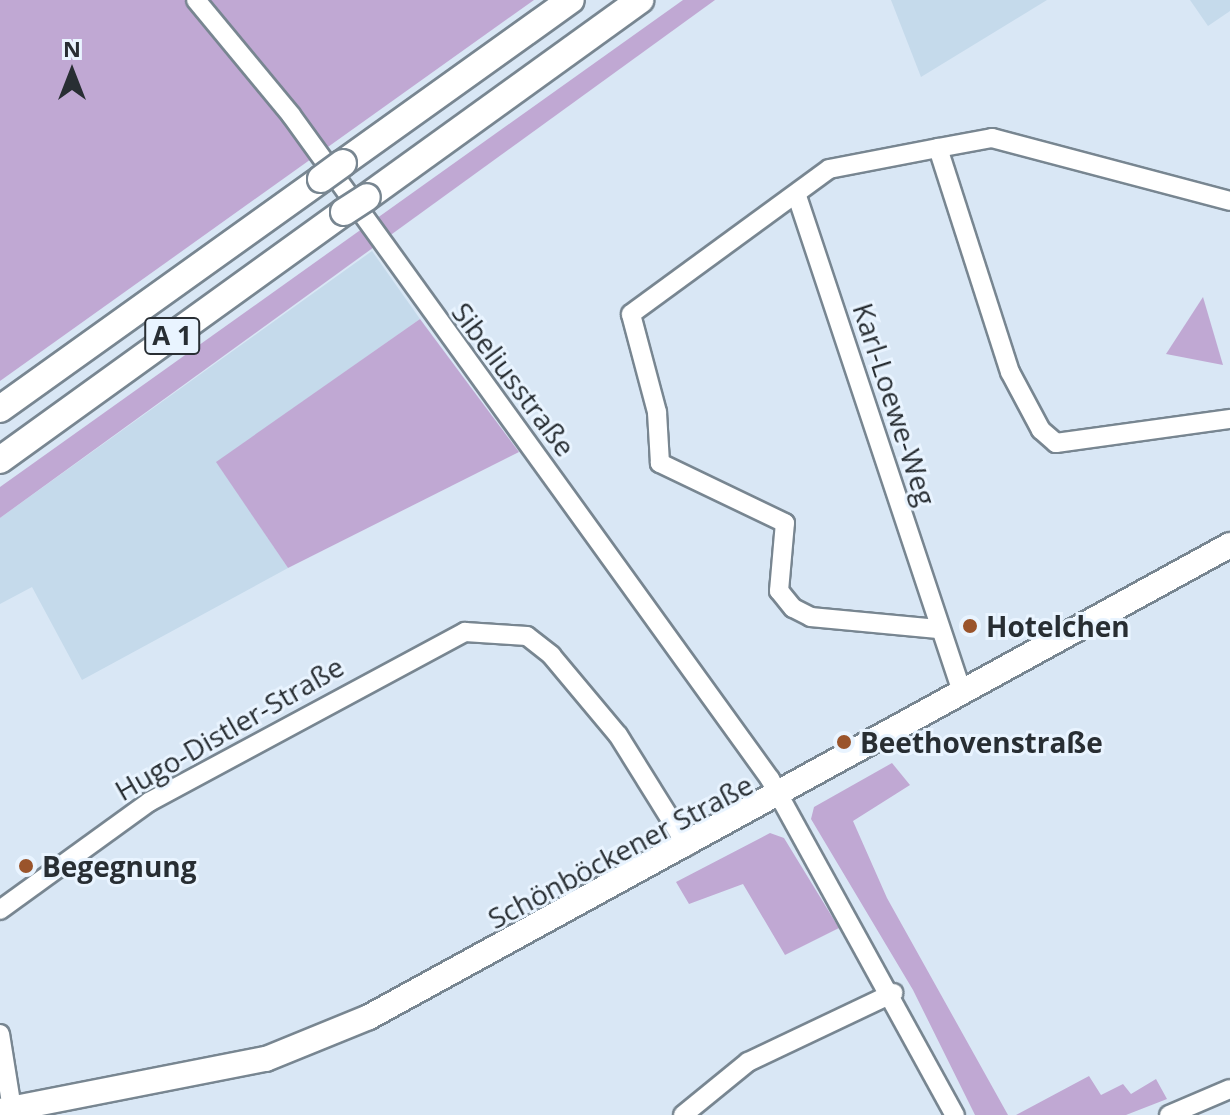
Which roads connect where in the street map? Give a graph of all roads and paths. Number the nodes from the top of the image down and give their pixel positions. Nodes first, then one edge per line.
1 (196, 0) edge
2 (571, 0) edge
3 (640, 0) edge
4 (938, 148) junction
5 (797, 196) junction
6 (1230, 201) edge
7 (0, 409) edge
8 (1230, 419) edge
9 (0, 460) edge
10 (1230, 545) edge
11 (938, 629) junction
12 (962, 692) junction
13 (779, 798) junction
14 (687, 846) junction
15 (0, 910) edge
16 (893, 993) junction
17 (0, 1034) edge
18 (1230, 1089) edge
19 (6, 1110) edge
20 (683, 1115) edge
21 (955, 1115) edge
22 (1169, 1115) edge

1 - 13 street, Sibeliusstraße
2 - 7 highway, A 1, bridge
3 - 9 highway, A 1, bridge
4 - 5 street
4 - 6 street
4 - 8 street
5 - 11 street, Karl-Loewe-Weg
5 - 11 street
10 - 12 main road, Schönböckener Straße
11 - 12 street, Karl-Loewe-Weg
12 - 13 main road, Schönböckener Straße
13 - 14 main road, Schönböckener Straße
13 - 16 street
14 - 15 street, Hugo-Distler-Straße
14 - 19 main road, Schönböckener Straße
16 - 20 street
16 - 21 street
17 - 19 street
18 - 22 street

